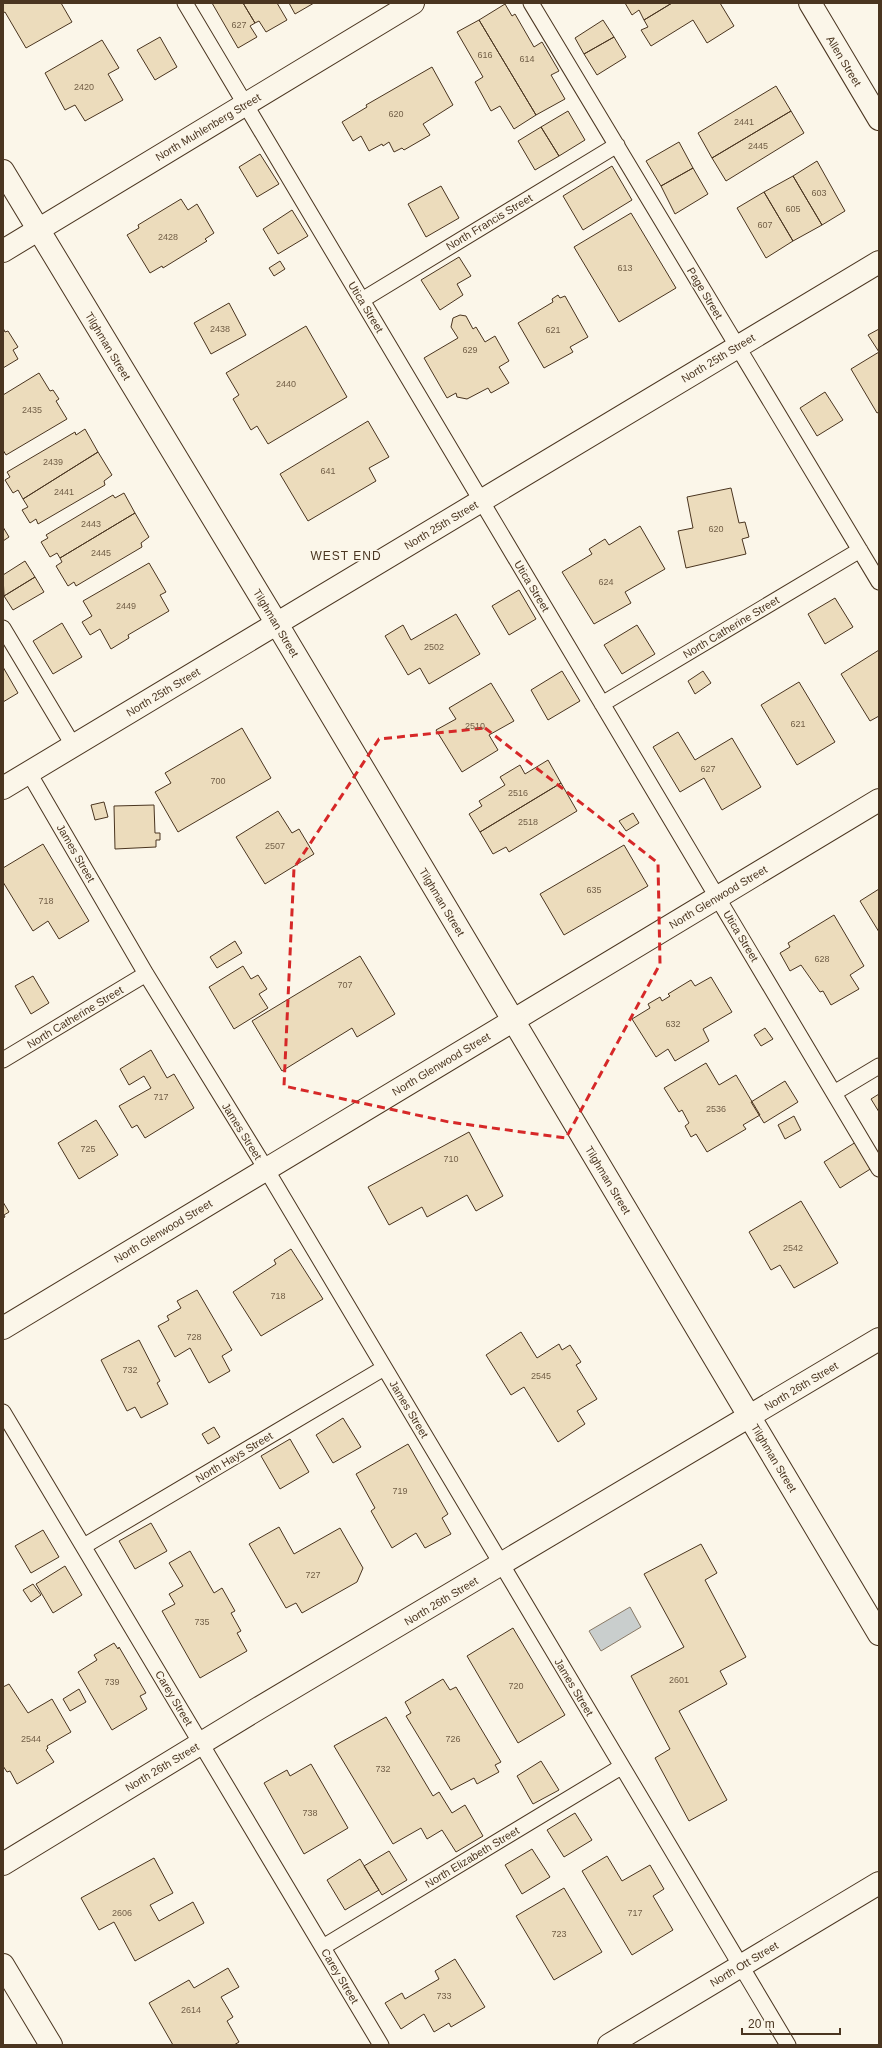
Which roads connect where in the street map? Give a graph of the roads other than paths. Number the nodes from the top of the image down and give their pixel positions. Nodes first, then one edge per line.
1 (185, 3) edge
2 (413, 3) edge
3 (531, 3) edge
4 (810, 3) edge
5 (246, 104) junction
6 (879, 119) edge
7 (617, 145) junction
8 (3, 170) edge
9 (37, 229) junction
10 (3, 251) edge
11 (879, 262) edge
12 (362, 300) junction
13 (738, 346) junction
14 (481, 500) junction
15 (860, 550) junction
16 (879, 582) edge
17 (277, 624) junction
18 (3, 628) edge
19 (602, 704) junction
20 (73, 745) junction
21 (29, 773) junction
22 (3, 788) edge
23 (879, 800) edge
24 (717, 897) junction
25 (146, 974) junction
26 (513, 1021) junction
27 (3, 1060) edge
28 (879, 1066) edge
29 (834, 1093) junction
30 (266, 1169) junction
31 (879, 1169) edge
32 (3, 1328) edge
33 (879, 1339) edge
34 (384, 1368) junction
35 (3, 1412) edge
36 (749, 1418) junction
37 (84, 1546) junction
38 (502, 1565) junction
39 (879, 1634) edge
40 (201, 1744) junction
41 (621, 1767) junction
42 (3, 1864) edge
43 (879, 1883) edge
44 (323, 1947) junction
45 (3, 1965) edge
46 (740, 1966) junction
47 (51, 2045) edge
48 (381, 2045) edge
49 (609, 2045) edge
50 (788, 2045) edge

1 - 5 lane, Utica Street
2 - 5 street, North Muhlenberg Street
3 - 7 lane, Page Street
4 - 6 street, Allen Street
5 - 9 street, North Muhlenberg Street
5 - 12 lane, Utica Street
7 - 12 lane, North Francis Street
7 - 13 lane, Page Street
8 - 9 street, Tilghman Street
9 - 10 street, North Muhlenberg Street
9 - 17 street, Tilghman Street
11 - 13 street, North 25th Street
12 - 14 lane, Utica Street
13 - 14 street, North 25th Street
13 - 15 lane, Page Street
14 - 17 street, North 25th Street
14 - 19 lane, Utica Street
15 - 16 lane, Page Street
15 - 19 lane, North Catherine Street
17 - 20 street, North 25th Street
17 - 26 street, Tilghman Street
18 - 20 lane
19 - 24 lane, Utica Street
20 - 21 street, North 25th Street
21 - 22 street, North 25th Street
21 - 25 lane, James Street
23 - 24 street, North Glenwood Street
24 - 26 street, North Glenwood Street
24 - 29 lane, Utica Street
25 - 27 lane, North Catherine Street
25 - 30 lane, James Street
26 - 30 street, North Glenwood Street
26 - 36 street, Tilghman Street
28 - 29 lane
29 - 31 lane, Utica Street
30 - 32 street, North Glenwood Street
30 - 34 lane, James Street
33 - 36 street, North 26th Street
34 - 37 lane, North Hays Street
34 - 38 lane, James Street
35 - 37 lane, Carey Street
36 - 38 street, North 26th Street
36 - 39 street, Tilghman Street
37 - 40 lane, Carey Street
38 - 40 street, North 26th Street
38 - 41 lane, James Street
40 - 42 street, North 26th Street
40 - 44 lane, Carey Street
41 - 44 lane, North Elizabeth Street
41 - 46 lane, James Street
43 - 46 street, North Ott Street
44 - 48 lane, Carey Street
45 - 47 street
46 - 49 street, North Ott Street
46 - 50 lane, James Street

